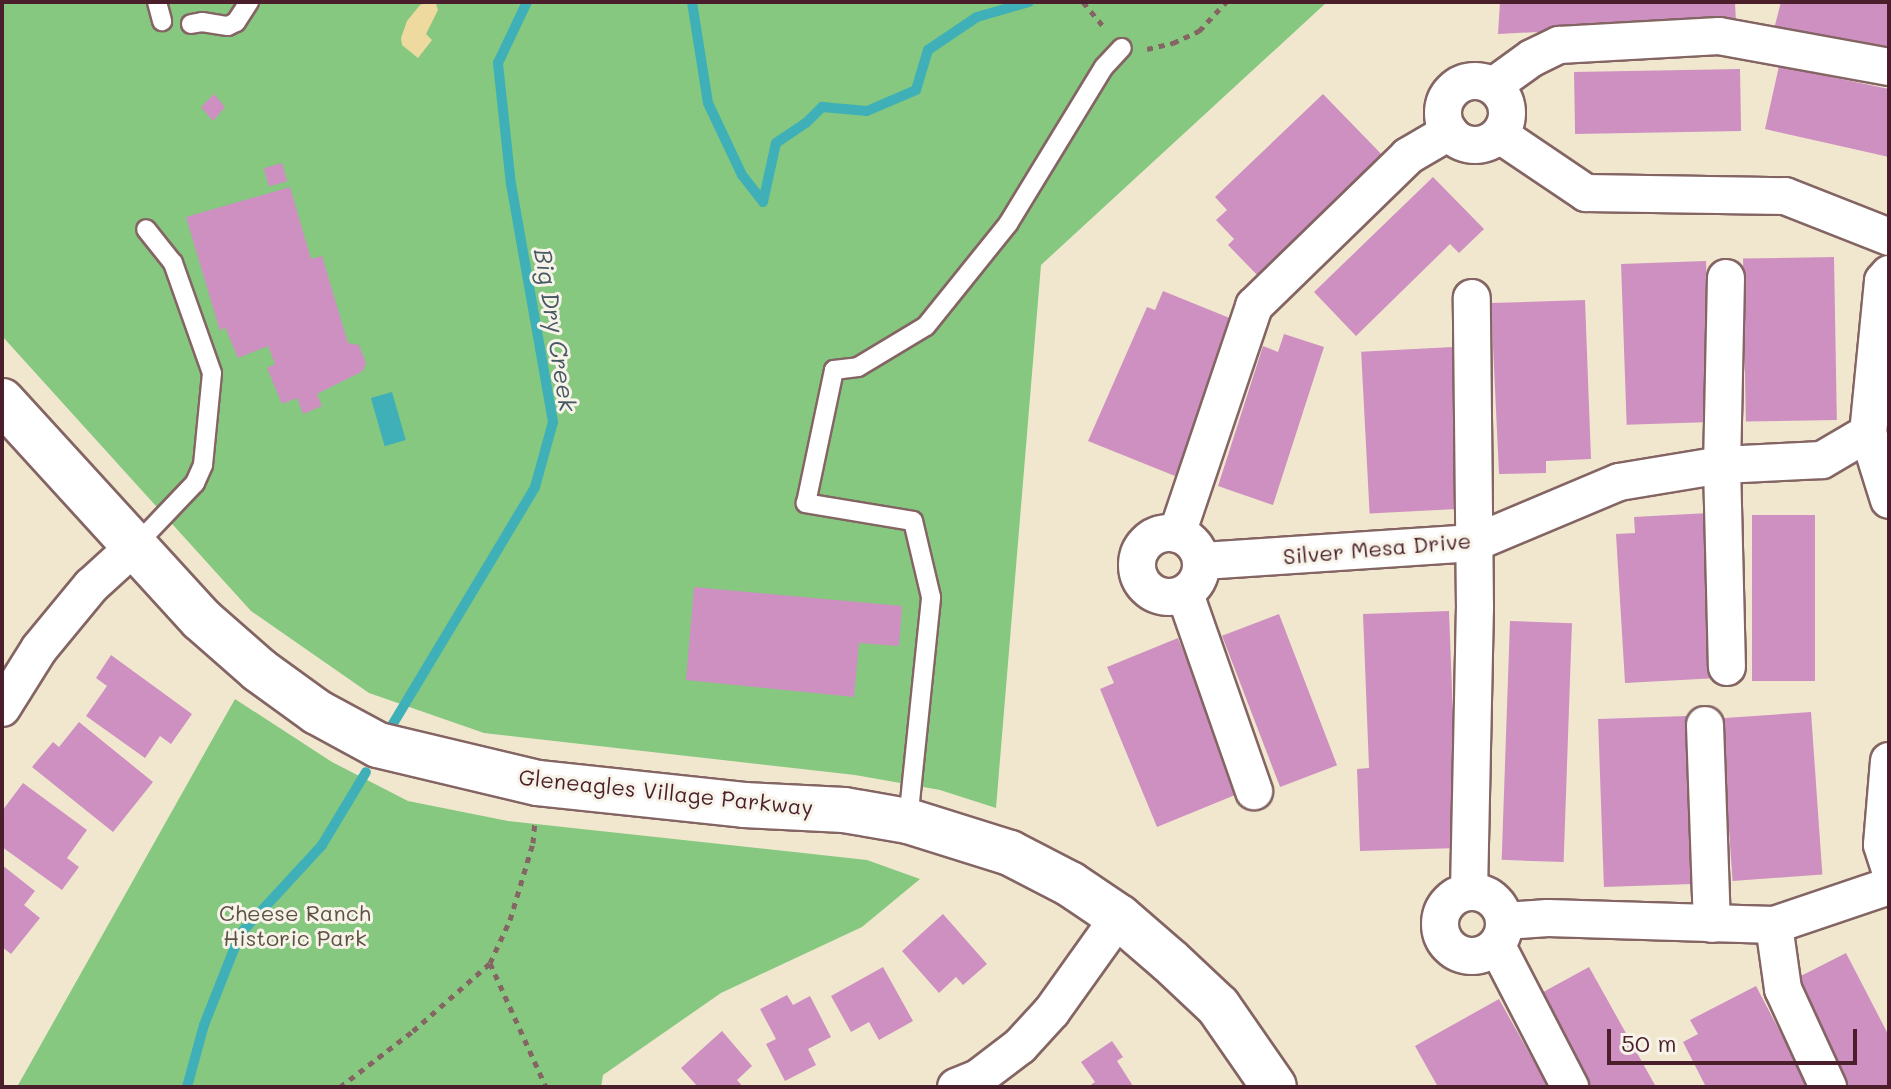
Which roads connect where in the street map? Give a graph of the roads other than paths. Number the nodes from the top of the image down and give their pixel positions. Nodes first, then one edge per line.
1 (157, 2) edge
2 (249, 2) edge
3 (162, 21) dead end
4 (191, 24) dead end
5 (1122, 48) road end
6 (1889, 67) edge
7 (1493, 86) junction
8 (1449, 132) junction
9 (1500, 135) junction
10 (146, 229) dead end
11 (1889, 237) edge
12 (1889, 274) edge
13 (1726, 278) dead end
14 (1472, 298) dead end
15 (2, 401) edge
16 (1868, 433) junction
17 (1722, 465) junction
18 (1889, 500) edge
19 (1177, 534) junction
20 (1474, 543) junction
21 (135, 546) junction
22 (1202, 561) junction
23 (1185, 594) junction
24 (1727, 667) dead end
25 (2, 708) edge
26 (1705, 725) dead end
27 (1889, 761) edge
28 (1254, 791) dead end
29 (908, 821) junction
30 (1889, 867) edge
31 (1889, 886) edge
32 (1469, 892) junction
33 (1119, 917) junction
34 (1712, 924) junction
35 (1774, 925) junction
36 (1501, 933) junction
37 (973, 1084) edge
38 (1274, 1087) edge
39 (1570, 1087) edge
40 (1828, 1087) edge

1 - 3 lane
2 - 4 lane
5 - 29 lane
6 - 7 street
7 - 8 street
7 - 9 street
8 - 9 street
8 - 19 street
9 - 11 street
10 - 21 lane
12 - 16 street
13 - 17 street
14 - 20 street
15 - 21 street, Gleneagles Village Parkway
16 - 17 street, Silver Mesa Drive
16 - 18 street
17 - 20 street, Silver Mesa Drive
17 - 24 street
19 - 22 street
19 - 23 street
20 - 22 street, Silver Mesa Drive
20 - 32 street
21 - 25 street
21 - 29 street, Gleneagles Village Parkway
22 - 23 street
23 - 28 street
26 - 34 street
27 - 30 street
29 - 33 street, Gleneagles Village Parkway
31 - 35 street
32 - 36 street
32 - 36 street
33 - 37 street
33 - 38 street, Gleneagles Village Parkway
34 - 35 street
34 - 36 street
35 - 40 street
36 - 39 street

